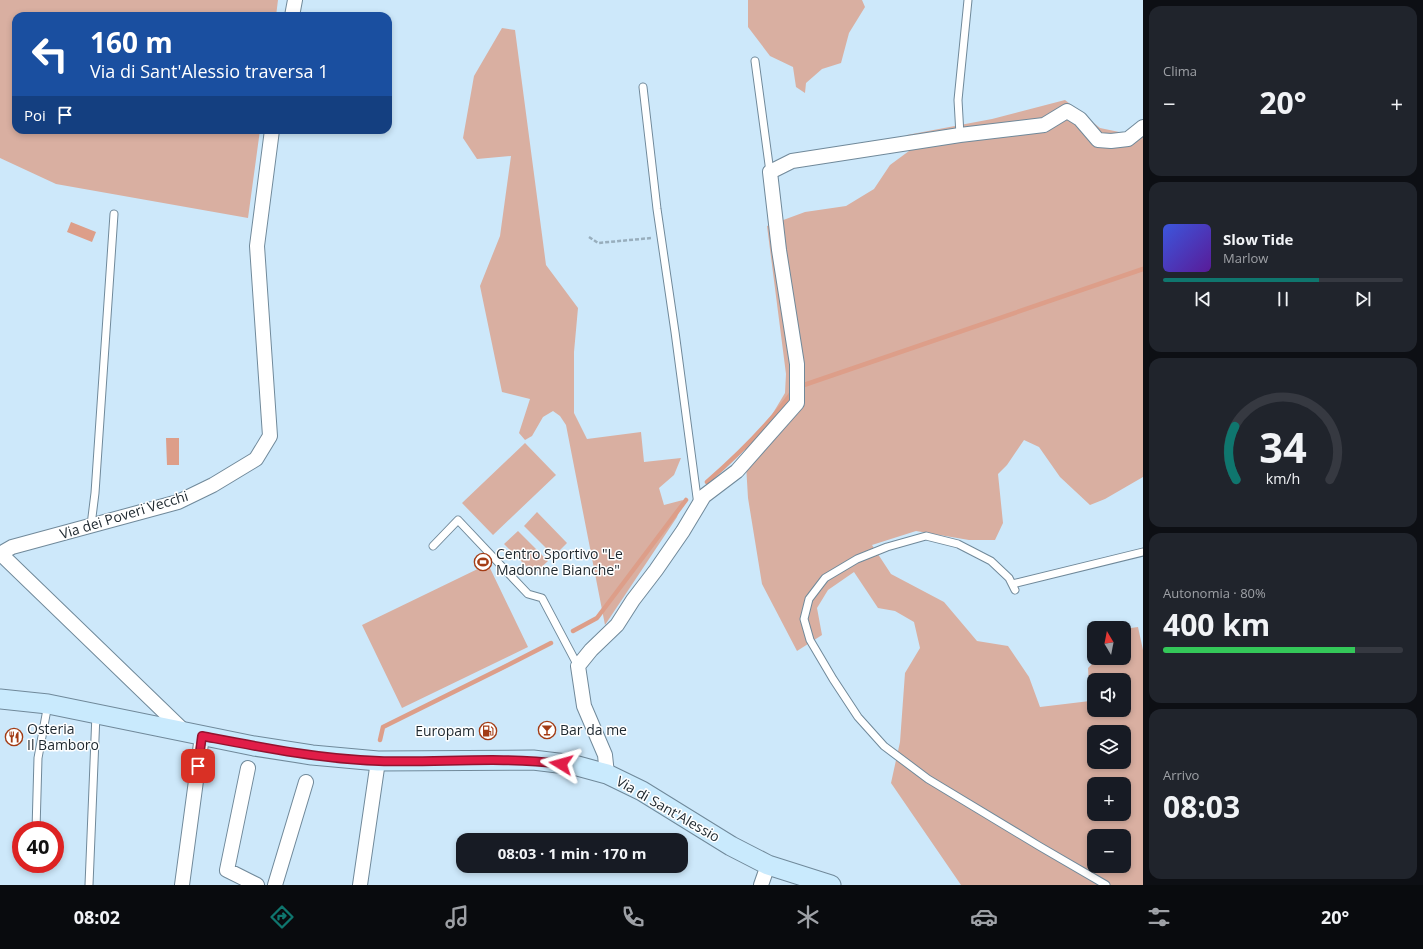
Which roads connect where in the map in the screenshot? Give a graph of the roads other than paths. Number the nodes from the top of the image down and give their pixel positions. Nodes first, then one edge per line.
1 (295, 0) edge
2 (968, 0) edge
3 (293, 12) edge
4 (755, 61) dead end
5 (643, 87) dead end
6 (1143, 127) edge
7 (271, 134) edge
8 (963, 135) junction
9 (770, 172) junction
10 (114, 214) dead end
11 (698, 505) junction
12 (91, 525) junction
13 (433, 546) dead end
14 (1143, 552) edge
15 (578, 666) junction
16 (0, 699) edge
17 (48, 704) junction
18 (96, 714) junction
19 (193, 734) junction
20 (378, 761) junction
21 (248, 768) dead end
22 (607, 774) junction
23 (306, 782) dead end
24 (36, 821) edge
25 (768, 865) junction
26 (812, 882) edge
27 (89, 885) edge
28 (182, 885) edge
29 (257, 885) edge
30 (275, 885) edge
31 (360, 885) edge
32 (761, 885) edge
33 (831, 885) edge
34 (1106, 885) edge

1 - 3 street
2 - 8 lane
4 - 9 lane
5 - 11 lane
6 - 8 street
7 - 12 street, Via dei Poveri Vecchi
8 - 9 street
9 - 11 street
10 - 12 lane
11 - 15 street
12 - 19 street, Via dei Poveri Vecchi
13 - 15 lane
14 - 34 lane
15 - 22 street
16 - 17 street, Via di Sant'Alessio
17 - 18 street, Via di Sant'Alessio
17 - 24 lane
18 - 19 street, Via di Sant'Alessio
18 - 27 lane
19 - 20 street, Via di Sant'Alessio
19 - 28 street
20 - 22 street, Via di Sant'Alessio
20 - 31 street
21 - 29 street
22 - 25 street, Via di Sant'Alessio
23 - 30 street
25 - 26 street, Via di Sant'Alessio
25 - 32 street
26 - 33 street, Via di Sant'Alessio

